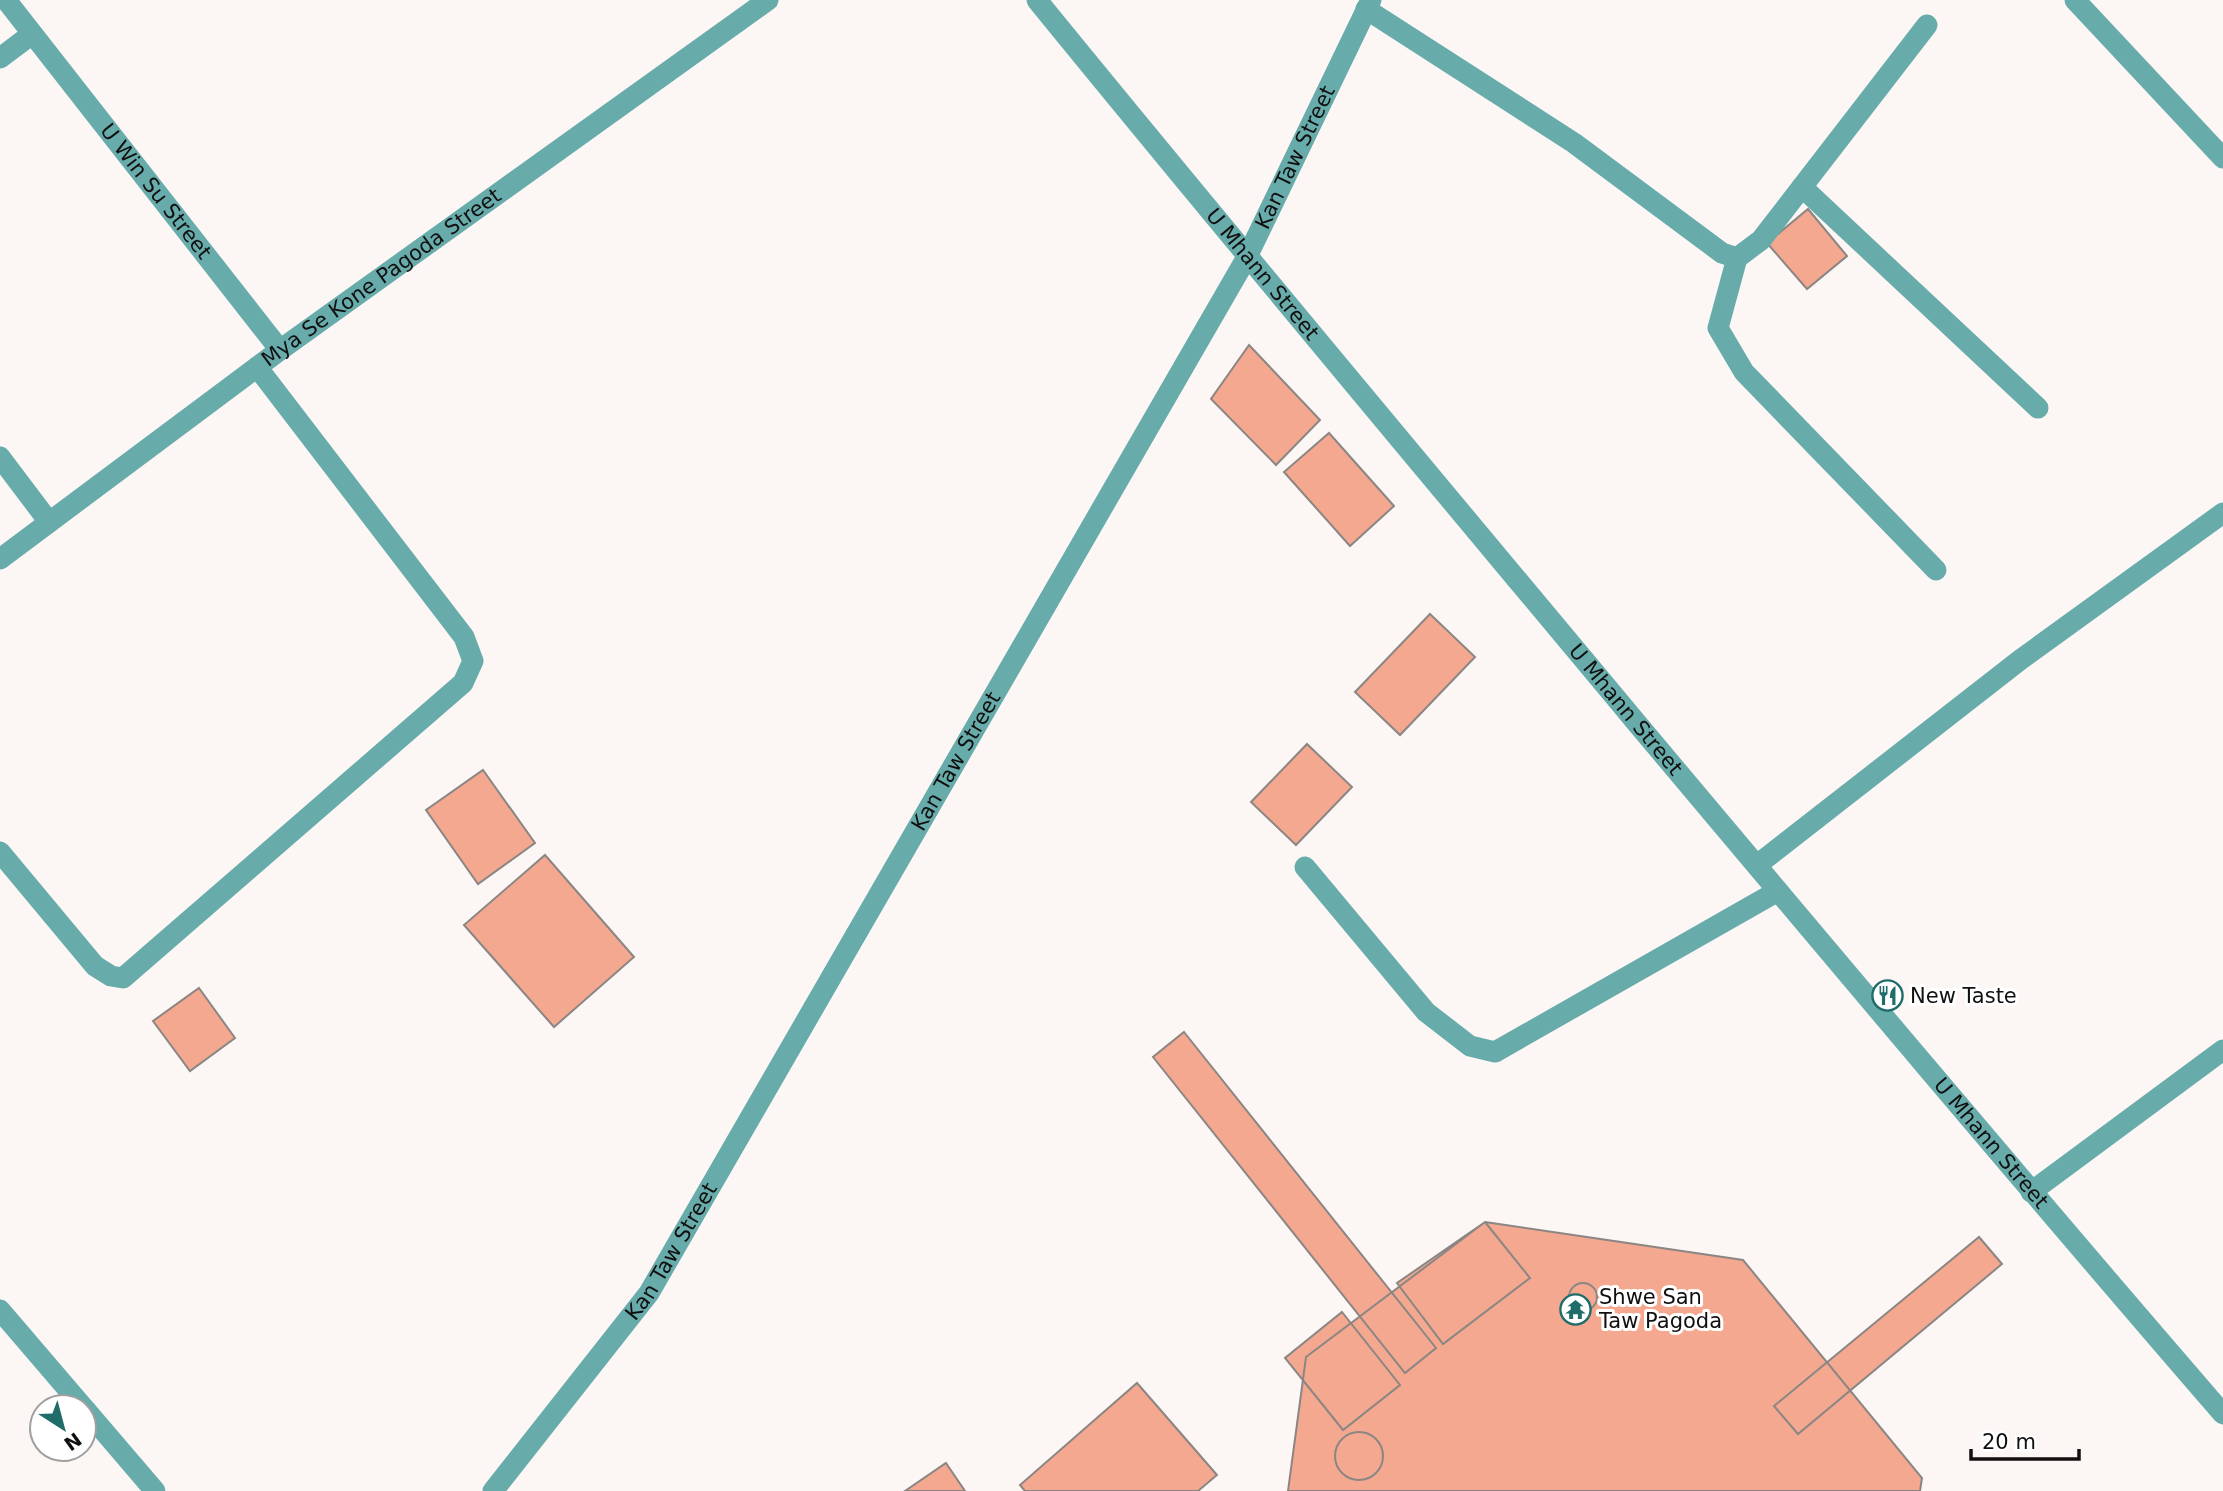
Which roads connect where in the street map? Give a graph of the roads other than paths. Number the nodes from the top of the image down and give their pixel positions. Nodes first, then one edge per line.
1 (6, 0) edge
2 (768, 0) edge
3 (1037, 0) edge
4 (2075, 0) edge
5 (1368, 5) edge
6 (1927, 25) dead end
7 (32, 34) junction
8 (0, 58) edge
9 (2223, 158) edge
10 (1802, 187) junction
11 (1247, 257) junction
12 (1737, 258) junction
13 (280, 349) junction
14 (257, 367) junction
15 (2038, 408) dead end
16 (0, 457) edge
17 (2223, 513) edge
18 (49, 522) junction
19 (0, 559) edge
20 (1936, 570) dead end
21 (0, 852) edge
22 (1757, 865) junction
23 (1306, 867) dead end
24 (1778, 891) junction
25 (2223, 1049) edge
26 (2031, 1192) junction
27 (0, 1310) edge
28 (70, 1393) edge
29 (2223, 1414) edge
30 (98, 1425) edge
31 (155, 1491) edge
32 (493, 1491) edge

1 - 7 street, U Win Su Street
2 - 13 street, Mya Se Kone Pagoda Street
3 - 11 street, U Mhann Street
4 - 9 street
5 - 11 street, Kan Taw Street
5 - 12 street
6 - 10 street
7 - 8 street
7 - 13 street, U Win Su Street
10 - 12 street
10 - 15 street
11 - 22 street, U Mhann Street
11 - 32 street, Kan Taw Street
12 - 20 street
13 - 14 street, Mya Se Kone Pagoda Street
14 - 18 street, Mya Se Kone Pagoda Street
14 - 21 street
16 - 18 street
17 - 22 street
18 - 19 street, Mya Se Kone Pagoda Street
22 - 24 street, U Mhann Street
23 - 24 street
24 - 26 street, U Mhann Street
25 - 26 street
26 - 29 street, U Mhann Street
27 - 28 street
30 - 31 street

